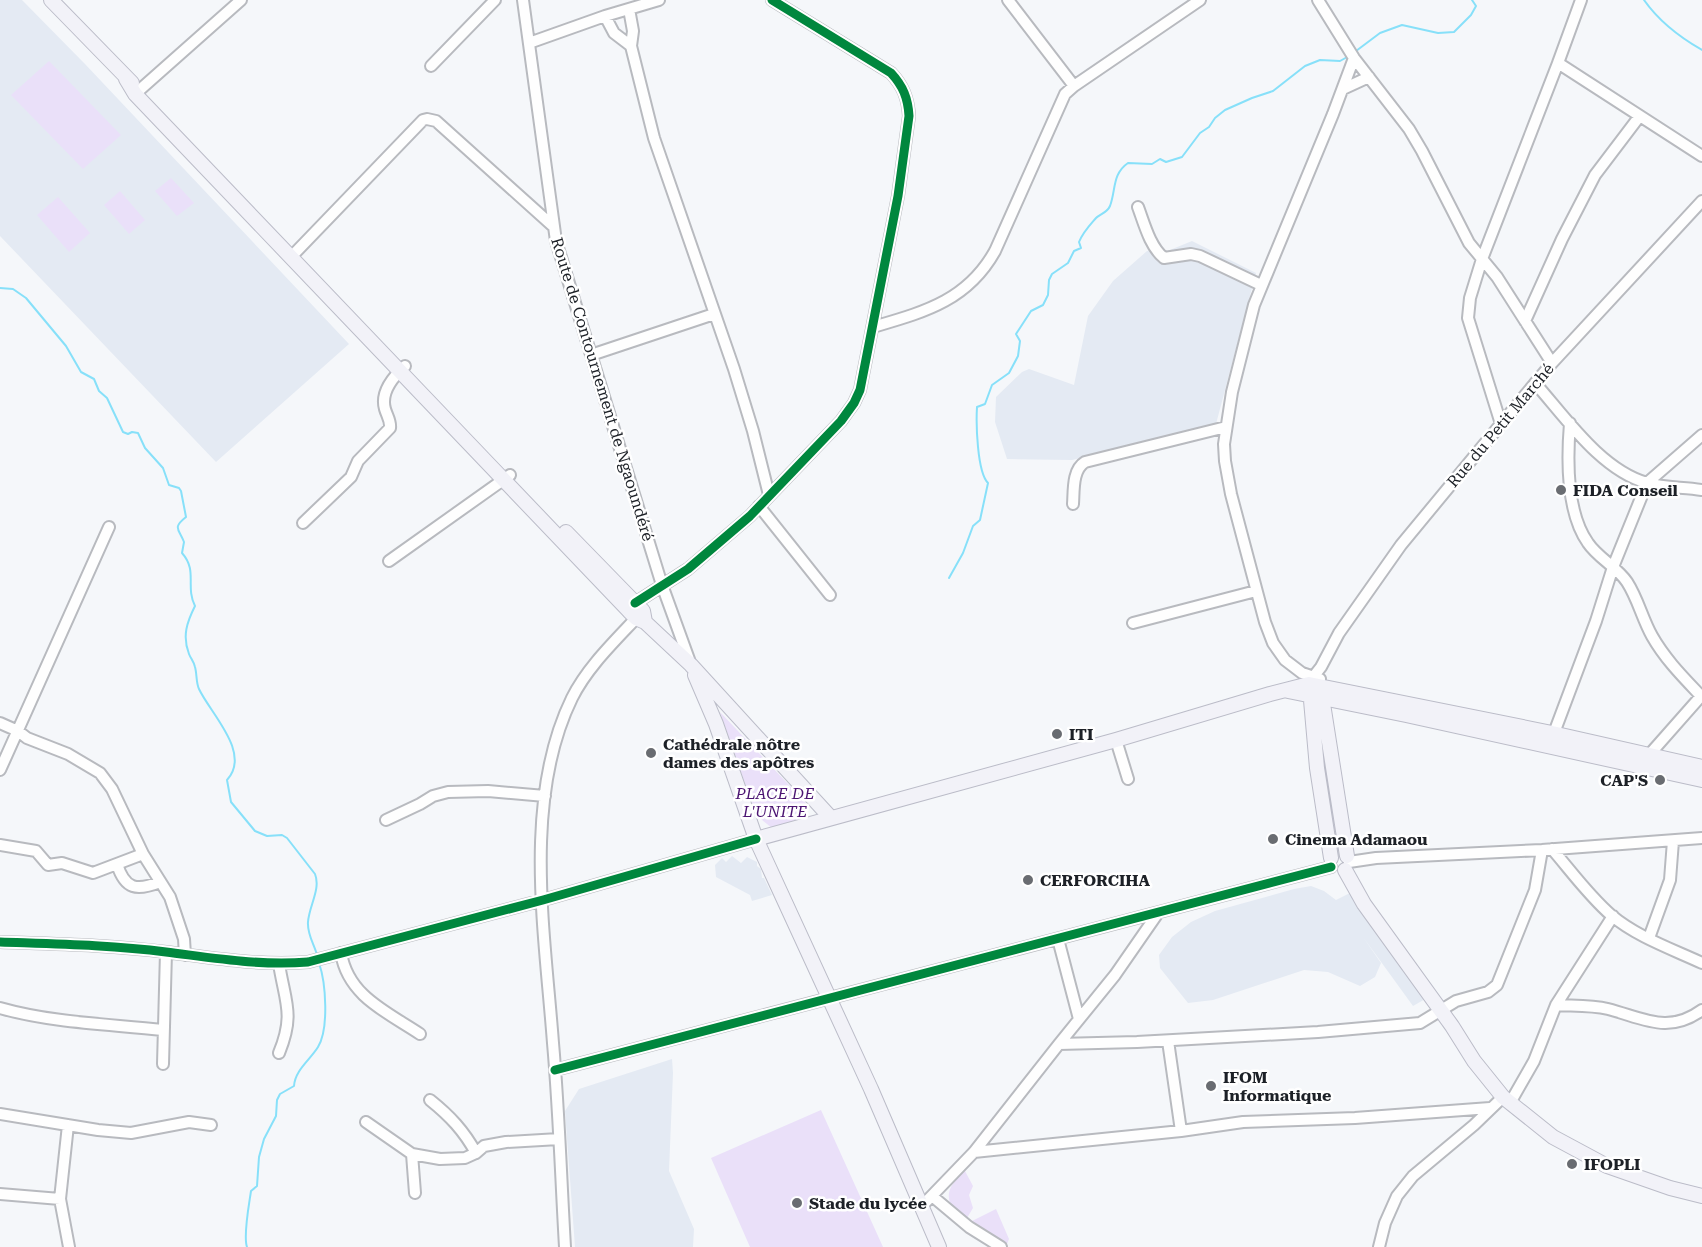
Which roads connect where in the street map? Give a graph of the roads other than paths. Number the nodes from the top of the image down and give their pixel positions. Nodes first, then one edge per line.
1 (51, 0) edge
2 (241, 0) edge
3 (495, 0) edge
4 (523, 0) edge
5 (659, 0) edge
6 (772, 0) edge
7 (1008, 0) edge
8 (1318, 0) edge
9 (1581, 0) edge
10 (1192, 2) edge
11 (639, 3) edge
12 (629, 9) junction
13 (605, 16) junction
14 (529, 43) junction
15 (631, 46) junction
16 (1352, 55) junction
17 (1558, 63) junction
18 (430, 66) dead end
19 (1369, 77) junction
20 (1074, 86) junction
21 (1343, 89) junction
22 (137, 91) junction
23 (1639, 117) junction
24 (1702, 156) edge
25 (1702, 201) edge
26 (1138, 207) dead end
27 (554, 227) junction
28 (294, 254) junction
29 (1482, 259) junction
30 (1261, 285) junction
31 (714, 314) junction
32 (1525, 321) junction
33 (873, 327) junction
34 (591, 355) junction
35 (1552, 363) junction
36 (403, 368) junction
37 (1535, 383) junction
38 (1570, 423) junction
39 (1501, 424) junction
40 (1226, 427) junction
41 (1702, 435) edge
42 (507, 477) junction
43 (1647, 483) junction
44 (1702, 490) edge
45 (769, 495) junction
46 (1073, 504) dead end
47 (759, 506) junction
48 (303, 523) dead end
49 (109, 527) dead end
50 (389, 561) dead end
51 (1614, 567) junction
52 (662, 585) junction
53 (1257, 591) junction
54 (830, 595) dead end
55 (640, 613) junction
56 (1134, 623) dead end
57 (691, 665) junction
58 (1316, 687) junction
59 (1702, 696) edge
60 (0, 723) edge
61 (18, 731) junction
62 (1116, 740) junction
63 (1551, 740) junction
64 (1648, 761) junction
65 (1333, 766) junction
66 (1702, 767) edge
67 (1317, 768) junction
68 (0, 770) edge
69 (1128, 779) dead end
70 (1702, 780) edge
71 (545, 796) junction
72 (831, 818) junction
73 (386, 820) dead end
74 (1702, 838) edge
75 (756, 839) junction
76 (1673, 841) junction
77 (0, 845) edge
78 (1547, 849) junction
79 (143, 854) junction
80 (1340, 862) junction
81 (117, 864) junction
82 (160, 882) junction
83 (543, 900) junction
84 (1158, 913) junction
85 (1613, 916) junction
86 (1649, 938) junction
87 (1058, 939) junction
88 (0, 942) edge
89 (166, 952) junction
90 (341, 953) junction
91 (185, 955) junction
92 (1702, 963) edge
93 (279, 964) junction
94 (830, 998) junction
95 (1556, 1005) junction
96 (0, 1008) edge
97 (1702, 1010) edge
98 (1440, 1012) junction
99 (1079, 1019) junction
100 (163, 1030) junction
101 (420, 1034) dead end
102 (1168, 1041) junction
103 (1059, 1044) junction
104 (279, 1053) dead end
105 (163, 1064) dead end
106 (555, 1070) junction
107 (430, 1100) dead end
108 (1506, 1100) junction
109 (1490, 1108) junction
110 (0, 1114) edge
111 (366, 1122) dead end
112 (68, 1125) junction
113 (211, 1125) dead end
114 (1181, 1131) junction
115 (559, 1139) junction
116 (974, 1152) junction
117 (477, 1153) junction
118 (412, 1154) junction
119 (415, 1193) dead end
120 (0, 1194) edge
121 (932, 1196) junction
122 (1702, 1196) edge
123 (60, 1199) junction
124 (921, 1207) junction
125 (69, 1247) edge
126 (565, 1247) edge
127 (939, 1247) edge
128 (1000, 1247) edge
129 (1379, 1247) edge

1 - 22 main road
2 - 22 street
3 - 18 street
4 - 14 street, Route de Contournement de Ngaoundéré
5 - 11 street
6 - 33 street
7 - 20 street
8 - 16 street
9 - 17 street
10 - 20 street
11 - 12 street
12 - 13 street
12 - 15 street
13 - 14 street
13 - 15 street
14 - 27 street, Route de Contournement de Ngaoundéré
15 - 31 street
16 - 19 street
16 - 21 street
17 - 23 street
17 - 29 street
19 - 21 street
19 - 29 street
20 - 33 street
21 - 30 street
22 - 28 main road
23 - 24 street
23 - 32 street
25 - 35 street, Rue du Petit Marché
26 - 30 street
27 - 28 street
27 - 34 street, Route de Contournement de Ngaoundéré
28 - 36 main road
29 - 32 street
29 - 39 street
30 - 40 street
31 - 34 street
31 - 45 street
32 - 35 street
33 - 45 street
34 - 52 street, Route de Contournement de Ngaoundéré
35 - 37 street, Rue du Petit Marché
36 - 42 main road
36 - 48 street
37 - 38 street
37 - 39 street, Rue du Petit Marché
38 - 43 street
38 - 51 street
39 - 58 street, Rue du Petit Marché
40 - 46 street
40 - 53 street
41 - 43 street
42 - 50 street
42 - 55 main road
43 - 44 street
43 - 51 street
45 - 47 street
47 - 52 street
47 - 54 street
49 - 61 street
51 - 59 street
51 - 63 street
52 - 55 street
52 - 57 street, Route de Contournement de Ngaoundéré
53 - 56 street
53 - 58 street
55 - 57 main road
55 - 71 street
57 - 72 main road
57 - 75 main road
58 - 62 main road
58 - 63 main road
58 - 65 main road
58 - 67 main road
59 - 64 street
60 - 61 street
61 - 68 street
61 - 79 street
62 - 69 street
62 - 72 main road
63 - 64 main road
64 - 66 main road
64 - 70 main road
65 - 67 main road
65 - 80 main road
67 - 80 main road
71 - 73 street
71 - 83 street
72 - 75 main road
74 - 76 street
75 - 83 street
75 - 94 main road
76 - 78 street
76 - 86 street
77 - 81 street
78 - 80 street
78 - 85 street
78 - 98 street
79 - 81 street
79 - 82 street
80 - 84 street
80 - 98 main road
81 - 82 street
82 - 91 street
83 - 90 street
83 - 106 street
84 - 87 street
84 - 99 street
85 - 86 street
85 - 95 street
86 - 92 street
87 - 94 street
87 - 99 street
88 - 89 street
89 - 91 street
89 - 100 street
90 - 93 street
90 - 101 street
91 - 93 street
93 - 104 street
94 - 106 street
94 - 124 main road
95 - 97 street
95 - 108 street
96 - 100 street
98 - 102 street
98 - 108 main road
99 - 103 street
100 - 105 street
102 - 103 street
102 - 114 street
103 - 116 street
106 - 115 street
107 - 117 street
108 - 109 street
108 - 122 main road
109 - 114 street
109 - 129 street
110 - 112 street
111 - 118 street
112 - 113 street
112 - 123 street
114 - 116 street
115 - 117 street
115 - 126 street
116 - 121 street
117 - 118 street
118 - 119 street
120 - 123 street
121 - 124 street
121 - 128 street
123 - 125 street
124 - 127 main road

